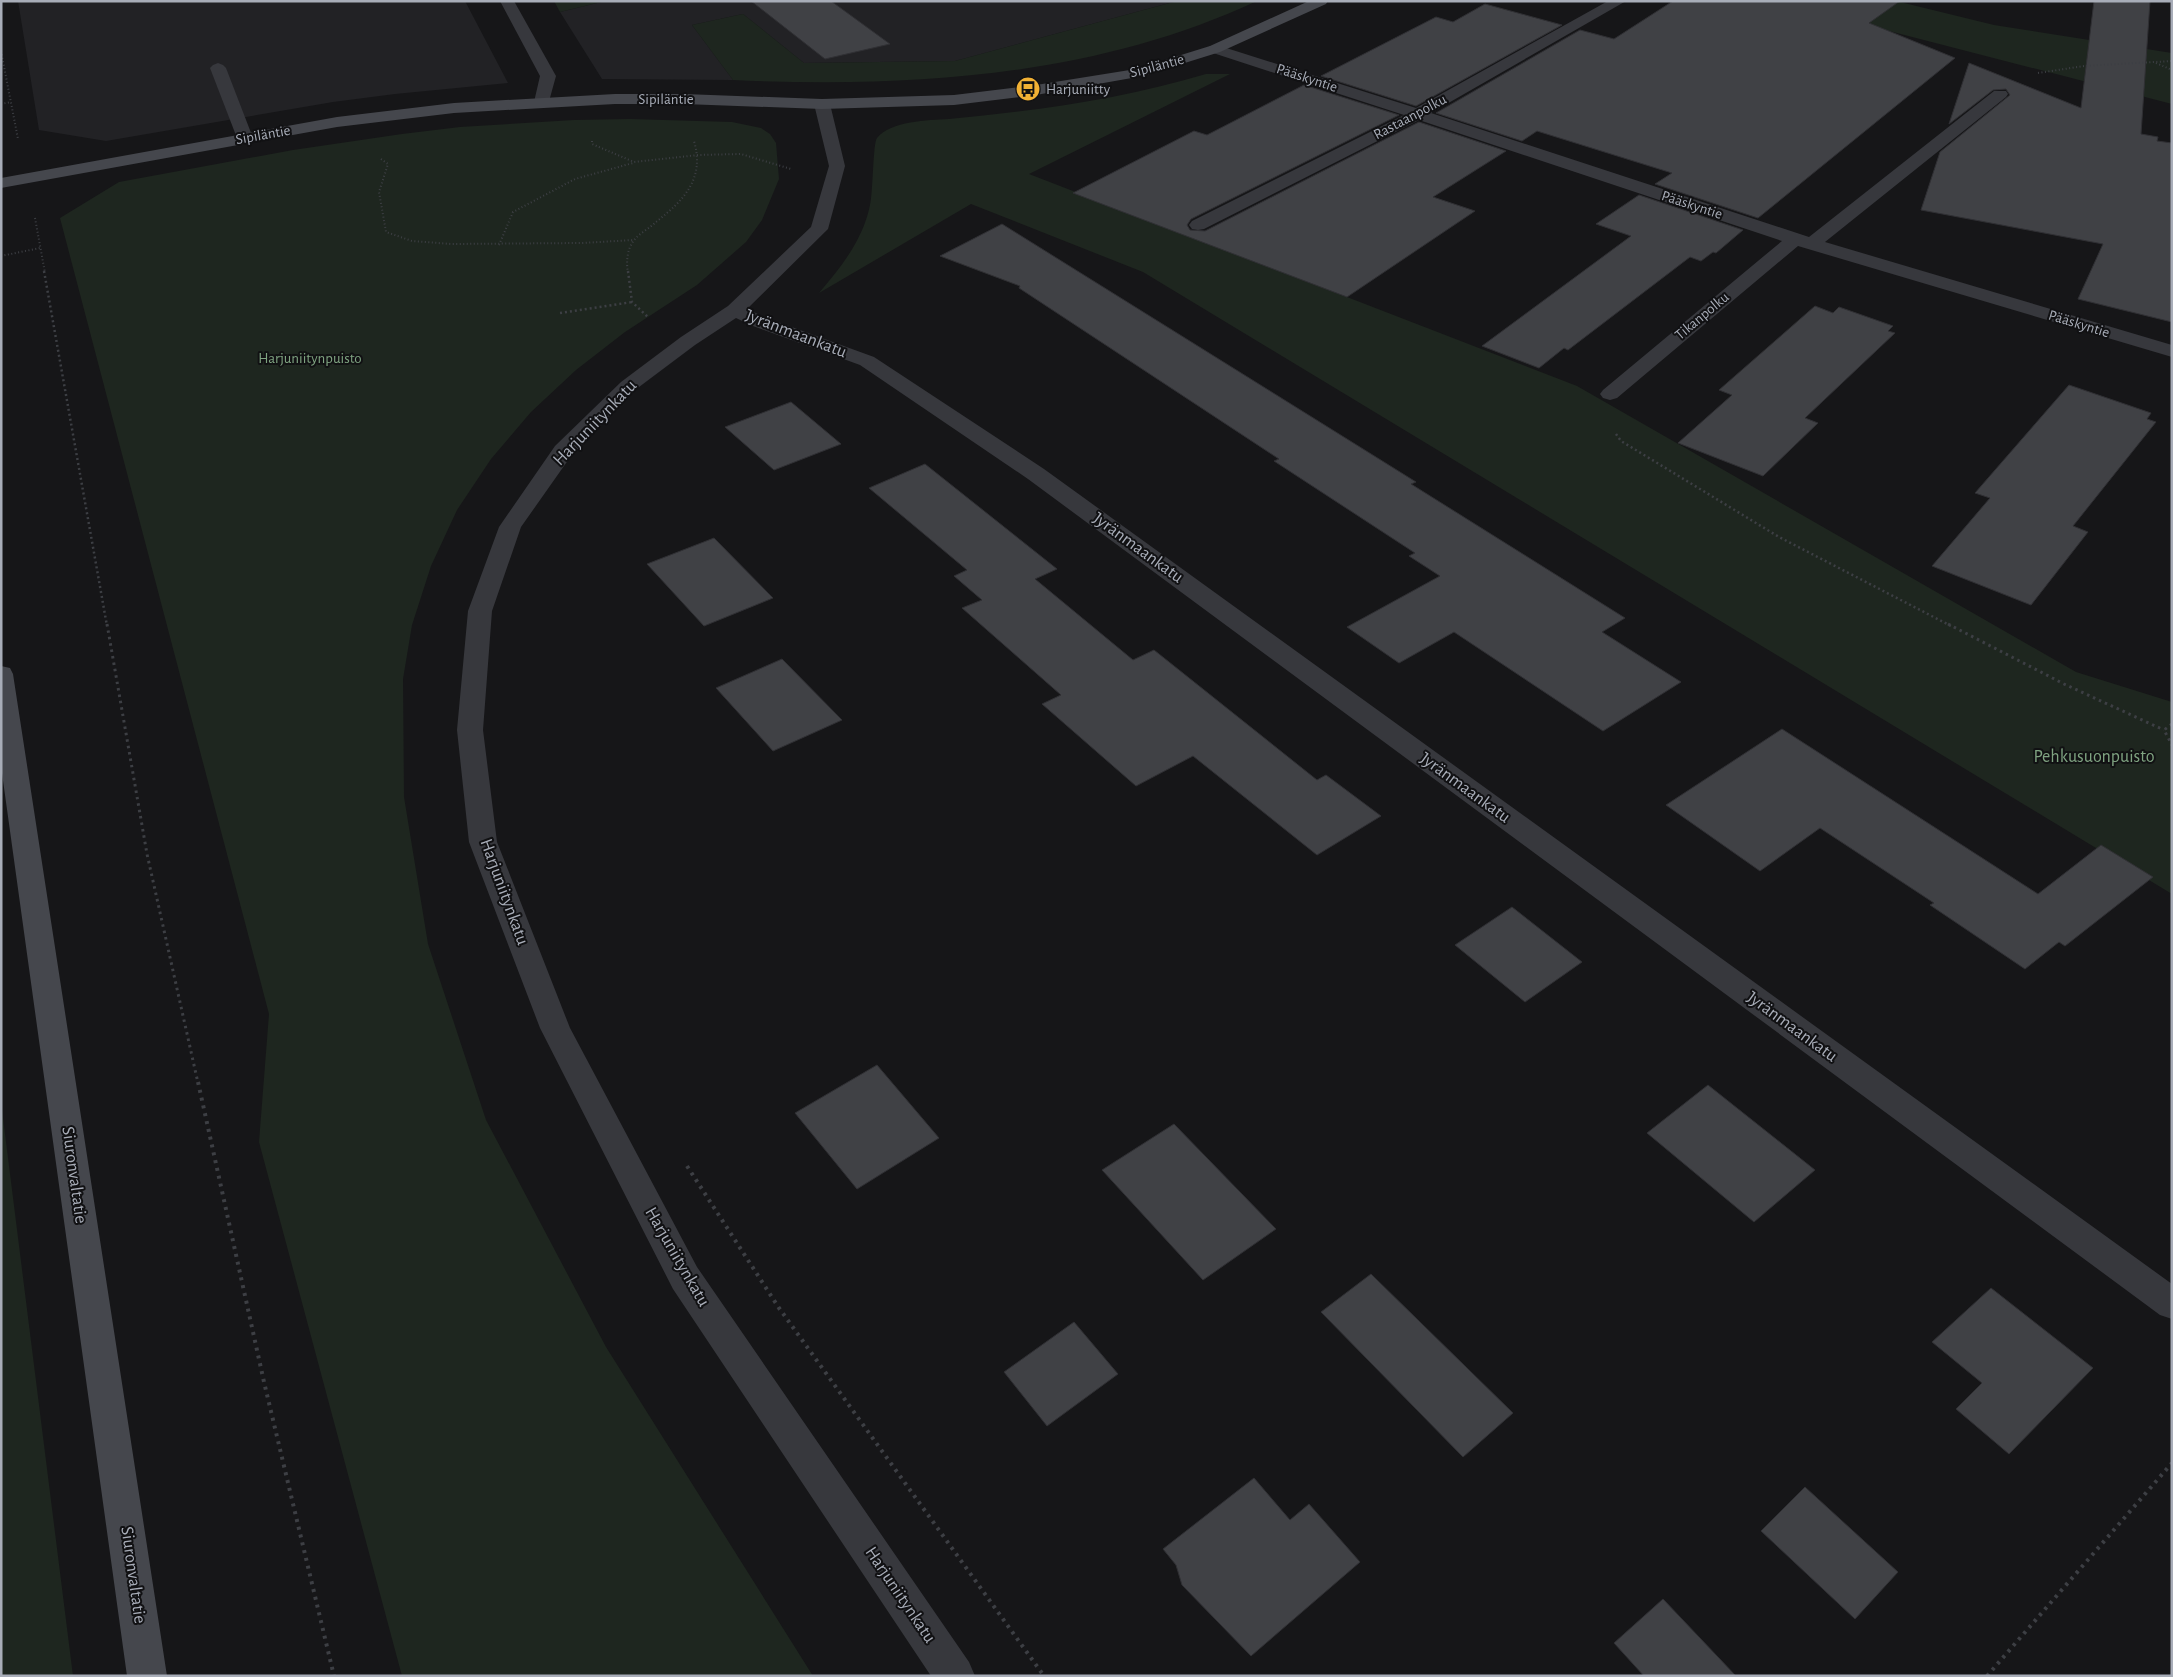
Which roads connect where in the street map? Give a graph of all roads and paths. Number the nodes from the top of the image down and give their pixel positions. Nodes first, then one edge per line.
1 (507, 1) edge
2 (1619, 1) edge
3 (1318, 2) edge
4 (1216, 49) junction
5 (1, 51) edge
6 (2172, 61) edge
7 (2156, 63) junction
8 (218, 68) dead end
9 (2172, 70) edge
10 (2000, 94) joint
11 (11, 102) junction
12 (542, 102) junction
13 (1, 104) edge
14 (822, 104) junction
15 (1418, 114) junction
16 (591, 134) dead end
17 (245, 138) junction
18 (693, 138) dead end
19 (698, 155) junction
20 (380, 158) dead end
21 (634, 162) junction
22 (25, 179) junction
23 (832, 182) junction
24 (1, 183) edge
25 (1198, 225) dead end
26 (634, 240) junction
27 (1803, 241) junction
28 (498, 245) junction
29 (40, 248) junction
30 (1, 256) edge
31 (632, 302) junction
32 (735, 310) junction
33 (560, 314) dead end
34 (688, 341) junction
35 (2172, 351) edge
36 (1610, 394) joint
37 (1, 674) edge
38 (2172, 724) edge
39 (2164, 730) junction
40 (2172, 745) edge
41 (683, 1160) dead end
42 (2172, 1304) edge
43 (2172, 1463) edge
44 (147, 1676) edge
45 (334, 1676) edge
46 (955, 1676) edge
47 (1044, 1676) edge
48 (1987, 1676) edge

1 - 12 street
2 - 15 street, Rastaanpolku
3 - 4 street, Sipiläntie
4 - 14 street, Sipiläntie
4 - 15 street, Pääskyntie
5 - 11 path
6 - 7 path
7 - 9 path
7 - 10 path
8 - 17 street
10 - 27 street, Tikanpolku
11 - 13 path
11 - 22 path
12 - 14 street, Sipiläntie
12 - 17 street, Sipiläntie
14 - 23 street, Harjuniitynkatu
15 - 25 street, Rastaanpolku
15 - 27 street, Pääskyntie
16 - 21 path
17 - 22 street, Sipiläntie
18 - 19 path
19 - 21 path
19 - 23 path
19 - 26 path
20 - 28 path
21 - 28 path
22 - 24 street, Sipiläntie
22 - 29 path
23 - 32 street, Harjuniitynkatu
26 - 28 path
26 - 31 path
27 - 35 street, Pääskyntie
27 - 36 street, Tikanpolku
29 - 30 path
29 - 45 path
31 - 33 path
31 - 34 path
32 - 34 street, Harjuniitynkatu
32 - 42 street, Jyränmaankatu
34 - 46 street, Harjuniitynkatu
36 - 39 path
37 - 44 street, Siuronvaltatie
38 - 39 path
39 - 40 path
41 - 47 path
43 - 48 path

